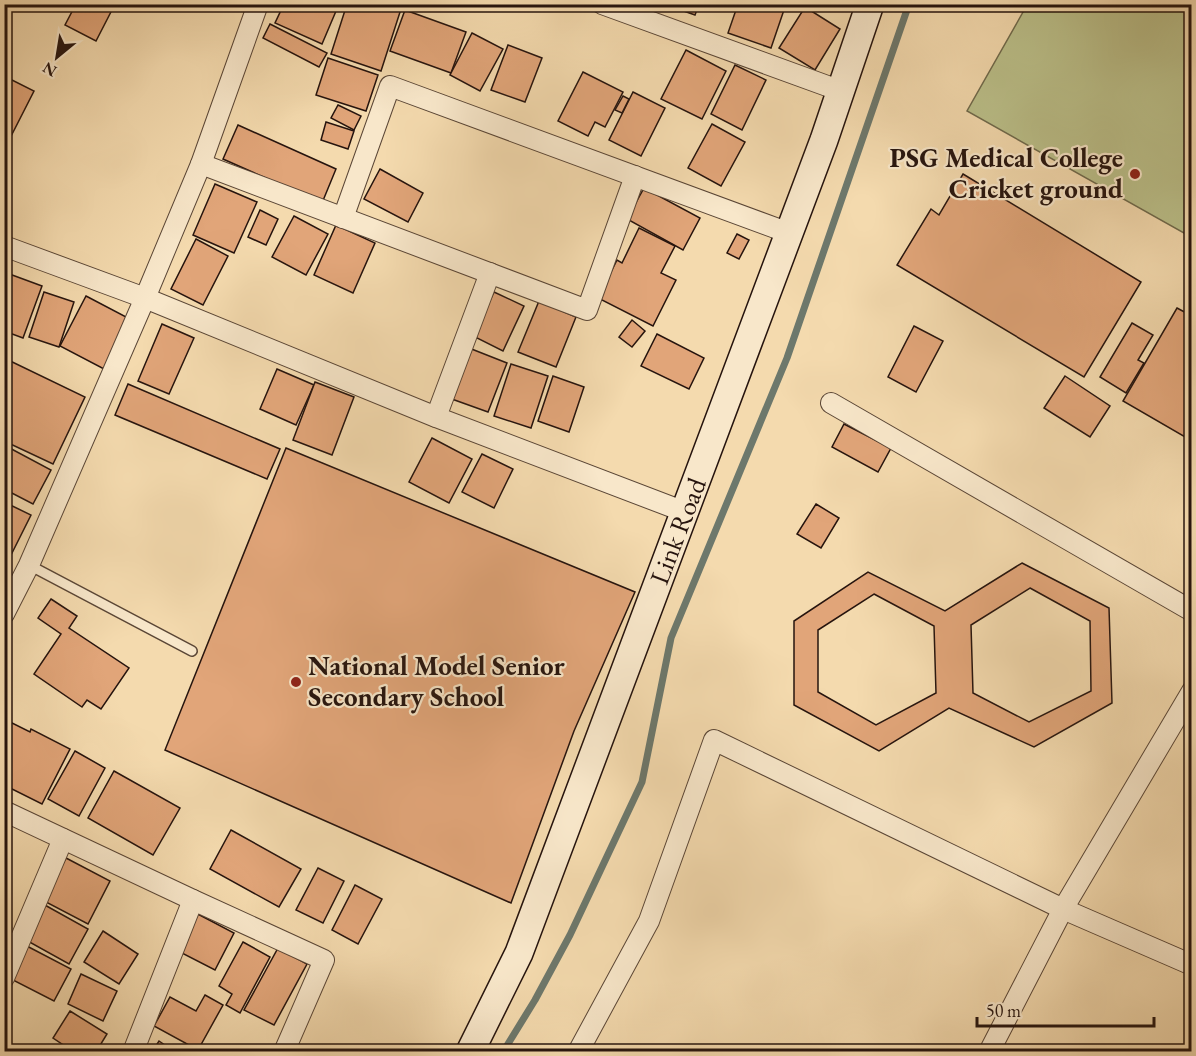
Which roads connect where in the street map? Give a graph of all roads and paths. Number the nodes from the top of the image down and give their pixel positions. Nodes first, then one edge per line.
1 (258, 4) edge
2 (602, 4) edge
3 (870, 4) edge
4 (841, 91) junction
5 (201, 164) junction
6 (635, 176) junction
7 (343, 218) junction
8 (789, 233) junction
9 (4, 246) edge
10 (490, 273) junction
11 (145, 298) junction
12 (831, 404) dead end
13 (436, 417) junction
14 (685, 512) junction
15 (28, 565) junction
16 (1191, 611) edge
17 (4, 614) edge
18 (192, 651) dead end
19 (1191, 691) edge
20 (4, 811) edge
21 (63, 839) junction
22 (193, 900) junction
23 (1063, 909) junction
24 (1191, 965) edge
25 (4, 978) edge
26 (133, 1052) edge
27 (284, 1052) edge
28 (470, 1052) edge
29 (578, 1052) edge
30 (989, 1052) edge

1 - 5 street
2 - 4 street
3 - 4 street, Link Road
4 - 8 street, Link Road
5 - 7 street
5 - 11 street
6 - 7 street
6 - 8 street
6 - 10 street
7 - 10 street
8 - 14 street, Link Road
9 - 11 street
10 - 13 street
11 - 13 street
11 - 15 street
12 - 16 street
13 - 14 street
14 - 28 street, Link Road
15 - 17 street
15 - 18 lane
19 - 23 street
20 - 21 street
21 - 22 street
21 - 25 street
22 - 26 street
22 - 27 street
23 - 24 street
23 - 29 street
23 - 30 street

